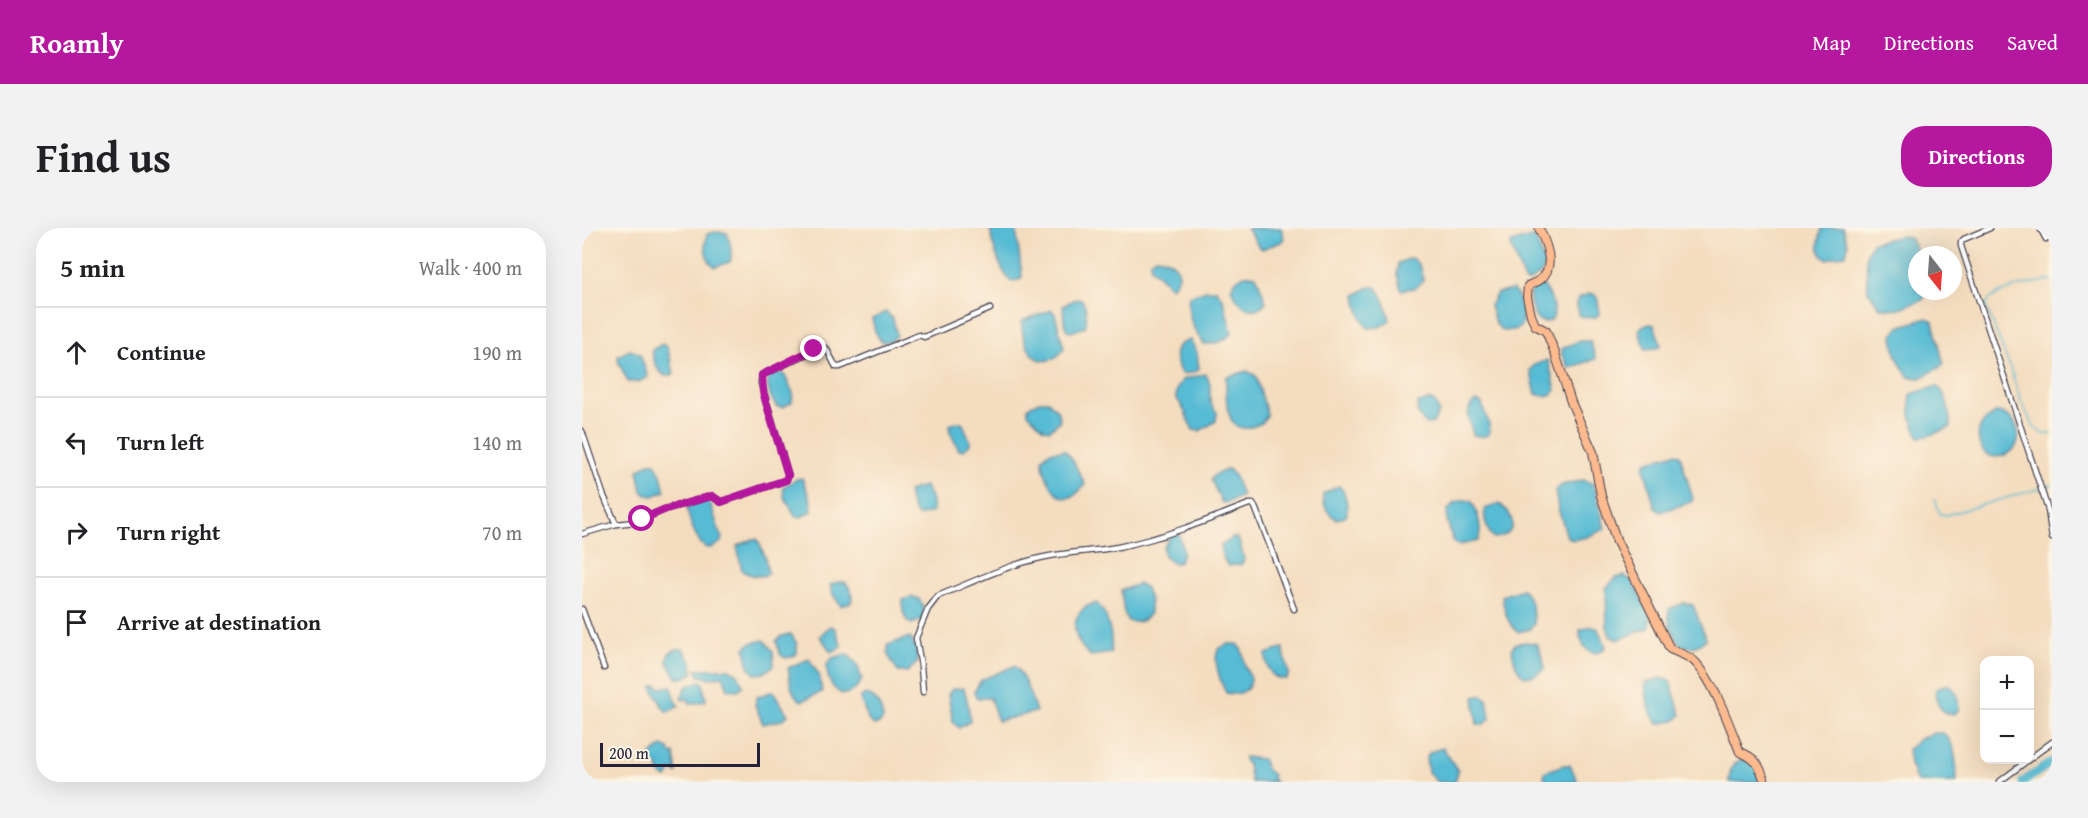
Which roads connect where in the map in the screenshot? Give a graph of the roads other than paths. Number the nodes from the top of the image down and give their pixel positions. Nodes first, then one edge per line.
1 (1539, 228) edge
2 (1990, 228) edge
3 (2040, 228) edge
4 (2052, 238) edge
5 (990, 309) dead end
6 (582, 431) edge
7 (616, 524) junction
8 (582, 534) edge
9 (2052, 538) edge
10 (582, 609) edge
11 (1294, 609) dead end
12 (604, 668) dead end
13 (923, 692) dead end
14 (2052, 742) edge
15 (1765, 782) edge
16 (1999, 782) edge

1 - 15 main road
2 - 9 street
3 - 4 street
5 - 7 street
6 - 7 street
7 - 8 street
10 - 12 street
11 - 13 street
14 - 16 street

